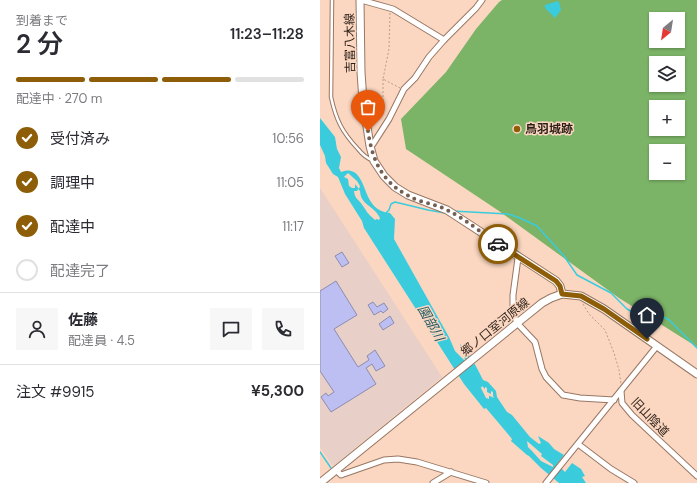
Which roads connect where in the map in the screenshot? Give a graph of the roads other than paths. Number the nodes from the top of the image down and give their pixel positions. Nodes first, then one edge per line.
1 (332, 0) edge
2 (360, 0) edge
3 (482, 0) edge
4 (444, 40) junction
5 (370, 146) junction
6 (374, 161) junction
7 (518, 258) junction
8 (562, 294) junction
9 (517, 323) junction
10 (657, 346) junction
11 (697, 374) edge
12 (621, 391) junction
13 (614, 400) junction
14 (576, 446) junction
15 (336, 470) junction
16 (451, 472) junction
17 (697, 476) edge
18 (320, 482) edge
19 (433, 483) edge
20 (486, 483) edge
21 (546, 483) edge
22 (634, 483) edge

1 - 6 lane
2 - 4 street
2 - 5 main road, 吉富八木線
3 - 4 street
4 - 5 street
5 - 6 main road, 吉富八木線
6 - 7 main road, 吉富八木線
7 - 8 main road, 吉富八木線
7 - 9 street
8 - 9 main road, 郷ノ口室河原線
8 - 10 main road, 郷ノ口室河原線
9 - 13 street
9 - 15 main road, 郷ノ口室河原線
10 - 11 main road, 郷ノ口室河原線
10 - 12 street
12 - 13 street
12 - 17 street, 旧山陰道
13 - 14 street
14 - 21 street
14 - 22 street
15 - 16 street
15 - 18 main road, 郷ノ口室河原線
16 - 19 street
16 - 20 street

